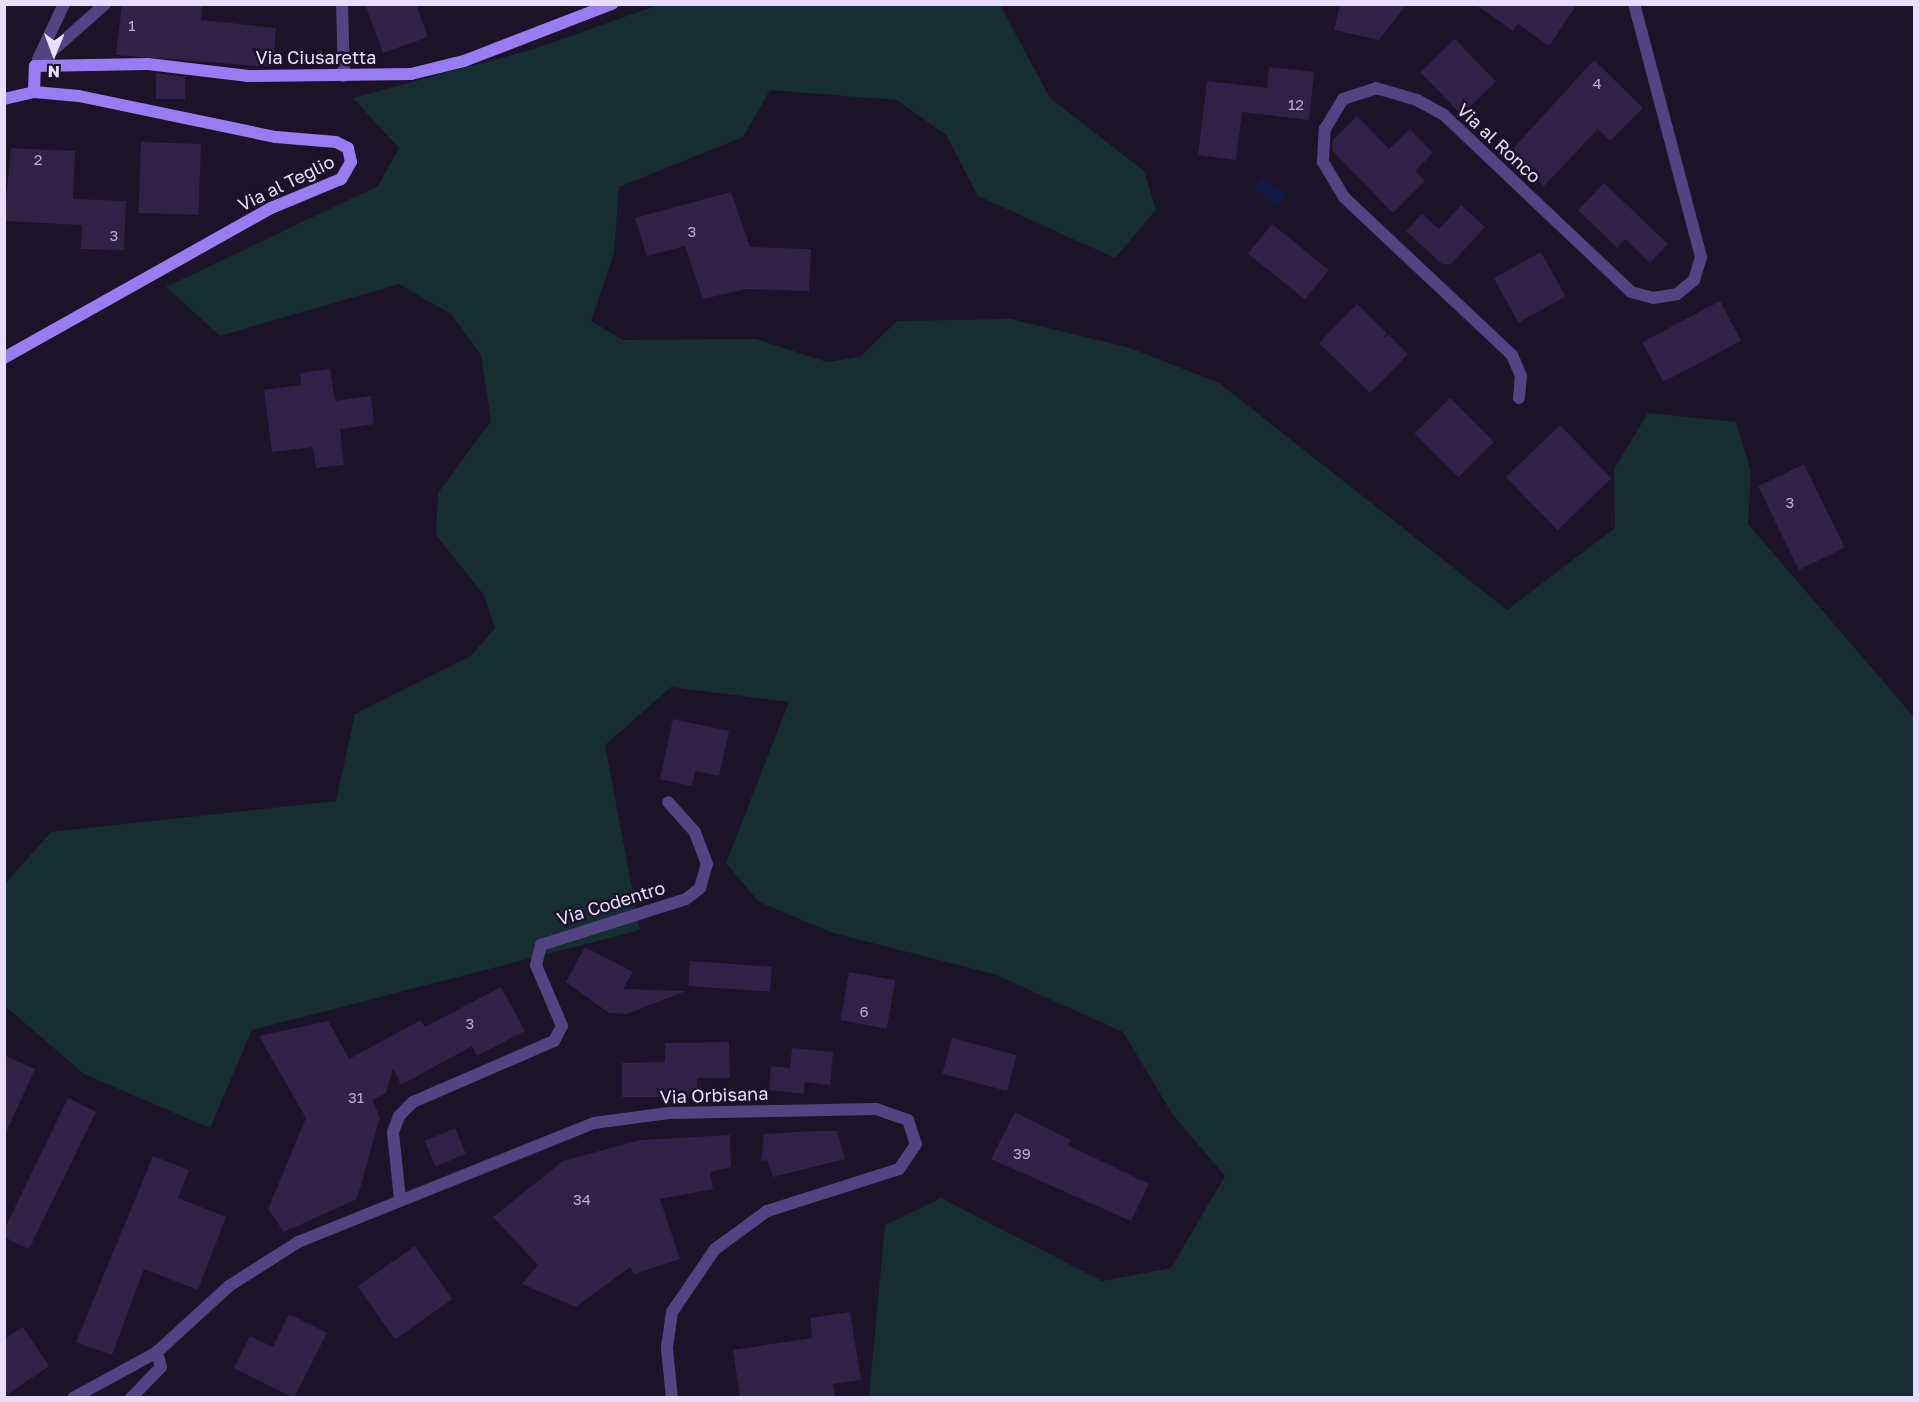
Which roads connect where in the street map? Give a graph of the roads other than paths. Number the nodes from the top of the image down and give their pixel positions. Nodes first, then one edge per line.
1 (64, 4) edge
2 (105, 4) edge
3 (342, 4) edge
4 (612, 4) edge
5 (1634, 4) edge
6 (35, 66) junction
7 (344, 76) junction
8 (34, 92) junction
9 (4, 99) edge
10 (4, 358) edge
11 (1519, 398) dead end
12 (668, 802) dead end
13 (400, 1199) junction
14 (157, 1352) junction
15 (73, 1398) edge
16 (131, 1398) edge
17 (672, 1398) edge

1 - 6 street
2 - 6 street
3 - 7 street
4 - 7 street, Via Ciusaretta
5 - 11 street, Via al Ronco
6 - 7 street, Via Ciusaretta
6 - 8 street
8 - 9 street, Via al Teglio
8 - 10 street, Via al Teglio
12 - 13 street, Via Codentro
13 - 14 street, Via Orbisana
13 - 17 street, Via Orbisana
14 - 15 street, Via Orbisana
14 - 16 street

